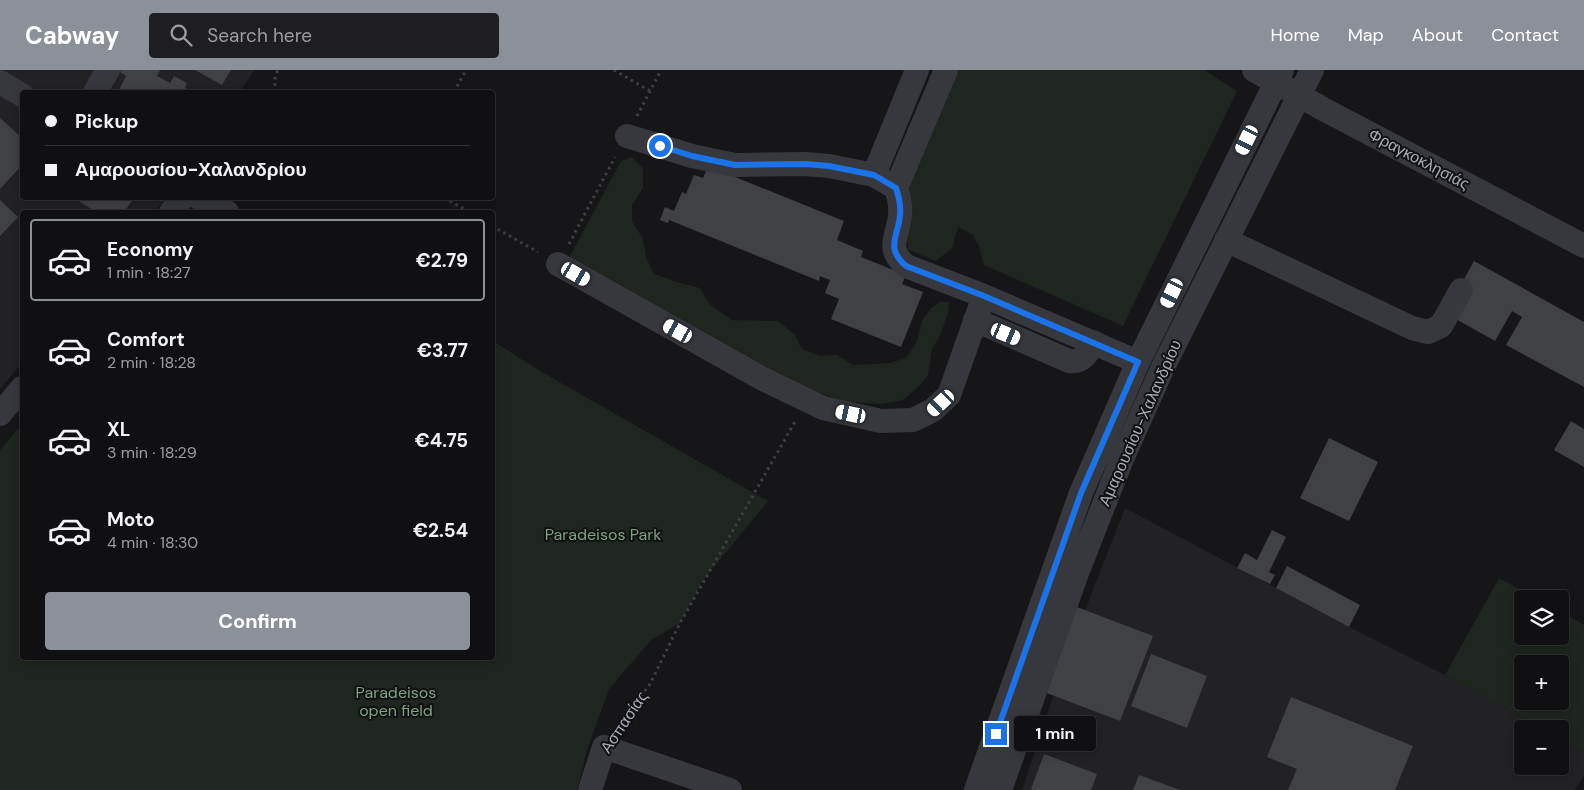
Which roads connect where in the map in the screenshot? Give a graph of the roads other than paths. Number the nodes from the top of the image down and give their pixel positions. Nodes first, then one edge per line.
1 (108, 70) edge
2 (917, 70) edge
3 (946, 70) edge
4 (1254, 70) edge
5 (1312, 70) edge
6 (1279, 76) edge
7 (0, 82) edge
8 (96, 90) edge
9 (20, 94) edge
10 (1298, 94) junction
11 (627, 136) road end
12 (874, 175) junction
13 (896, 188) junction
14 (180, 200) edge
15 (203, 200) edge
16 (173, 210) edge
17 (223, 210) edge
18 (1226, 240) junction
19 (1584, 246) edge
20 (558, 264) road end
21 (1461, 290) dead end
22 (984, 296) junction
23 (975, 320) junction
24 (1093, 342) junction
25 (1138, 362) junction
26 (20, 390) edge
27 (0, 414) edge
28 (590, 790) edge
29 (730, 790) edge
30 (976, 790) edge
31 (1000, 790) edge

1 - 8 street
2 - 12 street
3 - 13 street
4 - 6 street, Φραγκοκλησιάς
5 - 10 street, Αμαρουσίου-Χαλανδρίου
6 - 10 street, Φραγκοκλησιάς
6 - 25 street, Αμαρουσίου-Χαλανδρίου
7 - 9 street
10 - 18 street, Αμαρουσίου-Χαλανδρίου
10 - 19 street, Φραγκοκλησιάς
11 - 12 street
12 - 13 street
13 - 22 street
14 - 16 street
15 - 17 street
18 - 21 street
18 - 31 street, Αμαρουσίου-Χαλανδρίου
20 - 23 street
22 - 23 street
22 - 24 street
23 - 24 street
24 - 25 street
25 - 30 street, Αμαρουσίου-Χαλανδρίου
26 - 27 street
28 - 29 street, Ασπασίας

